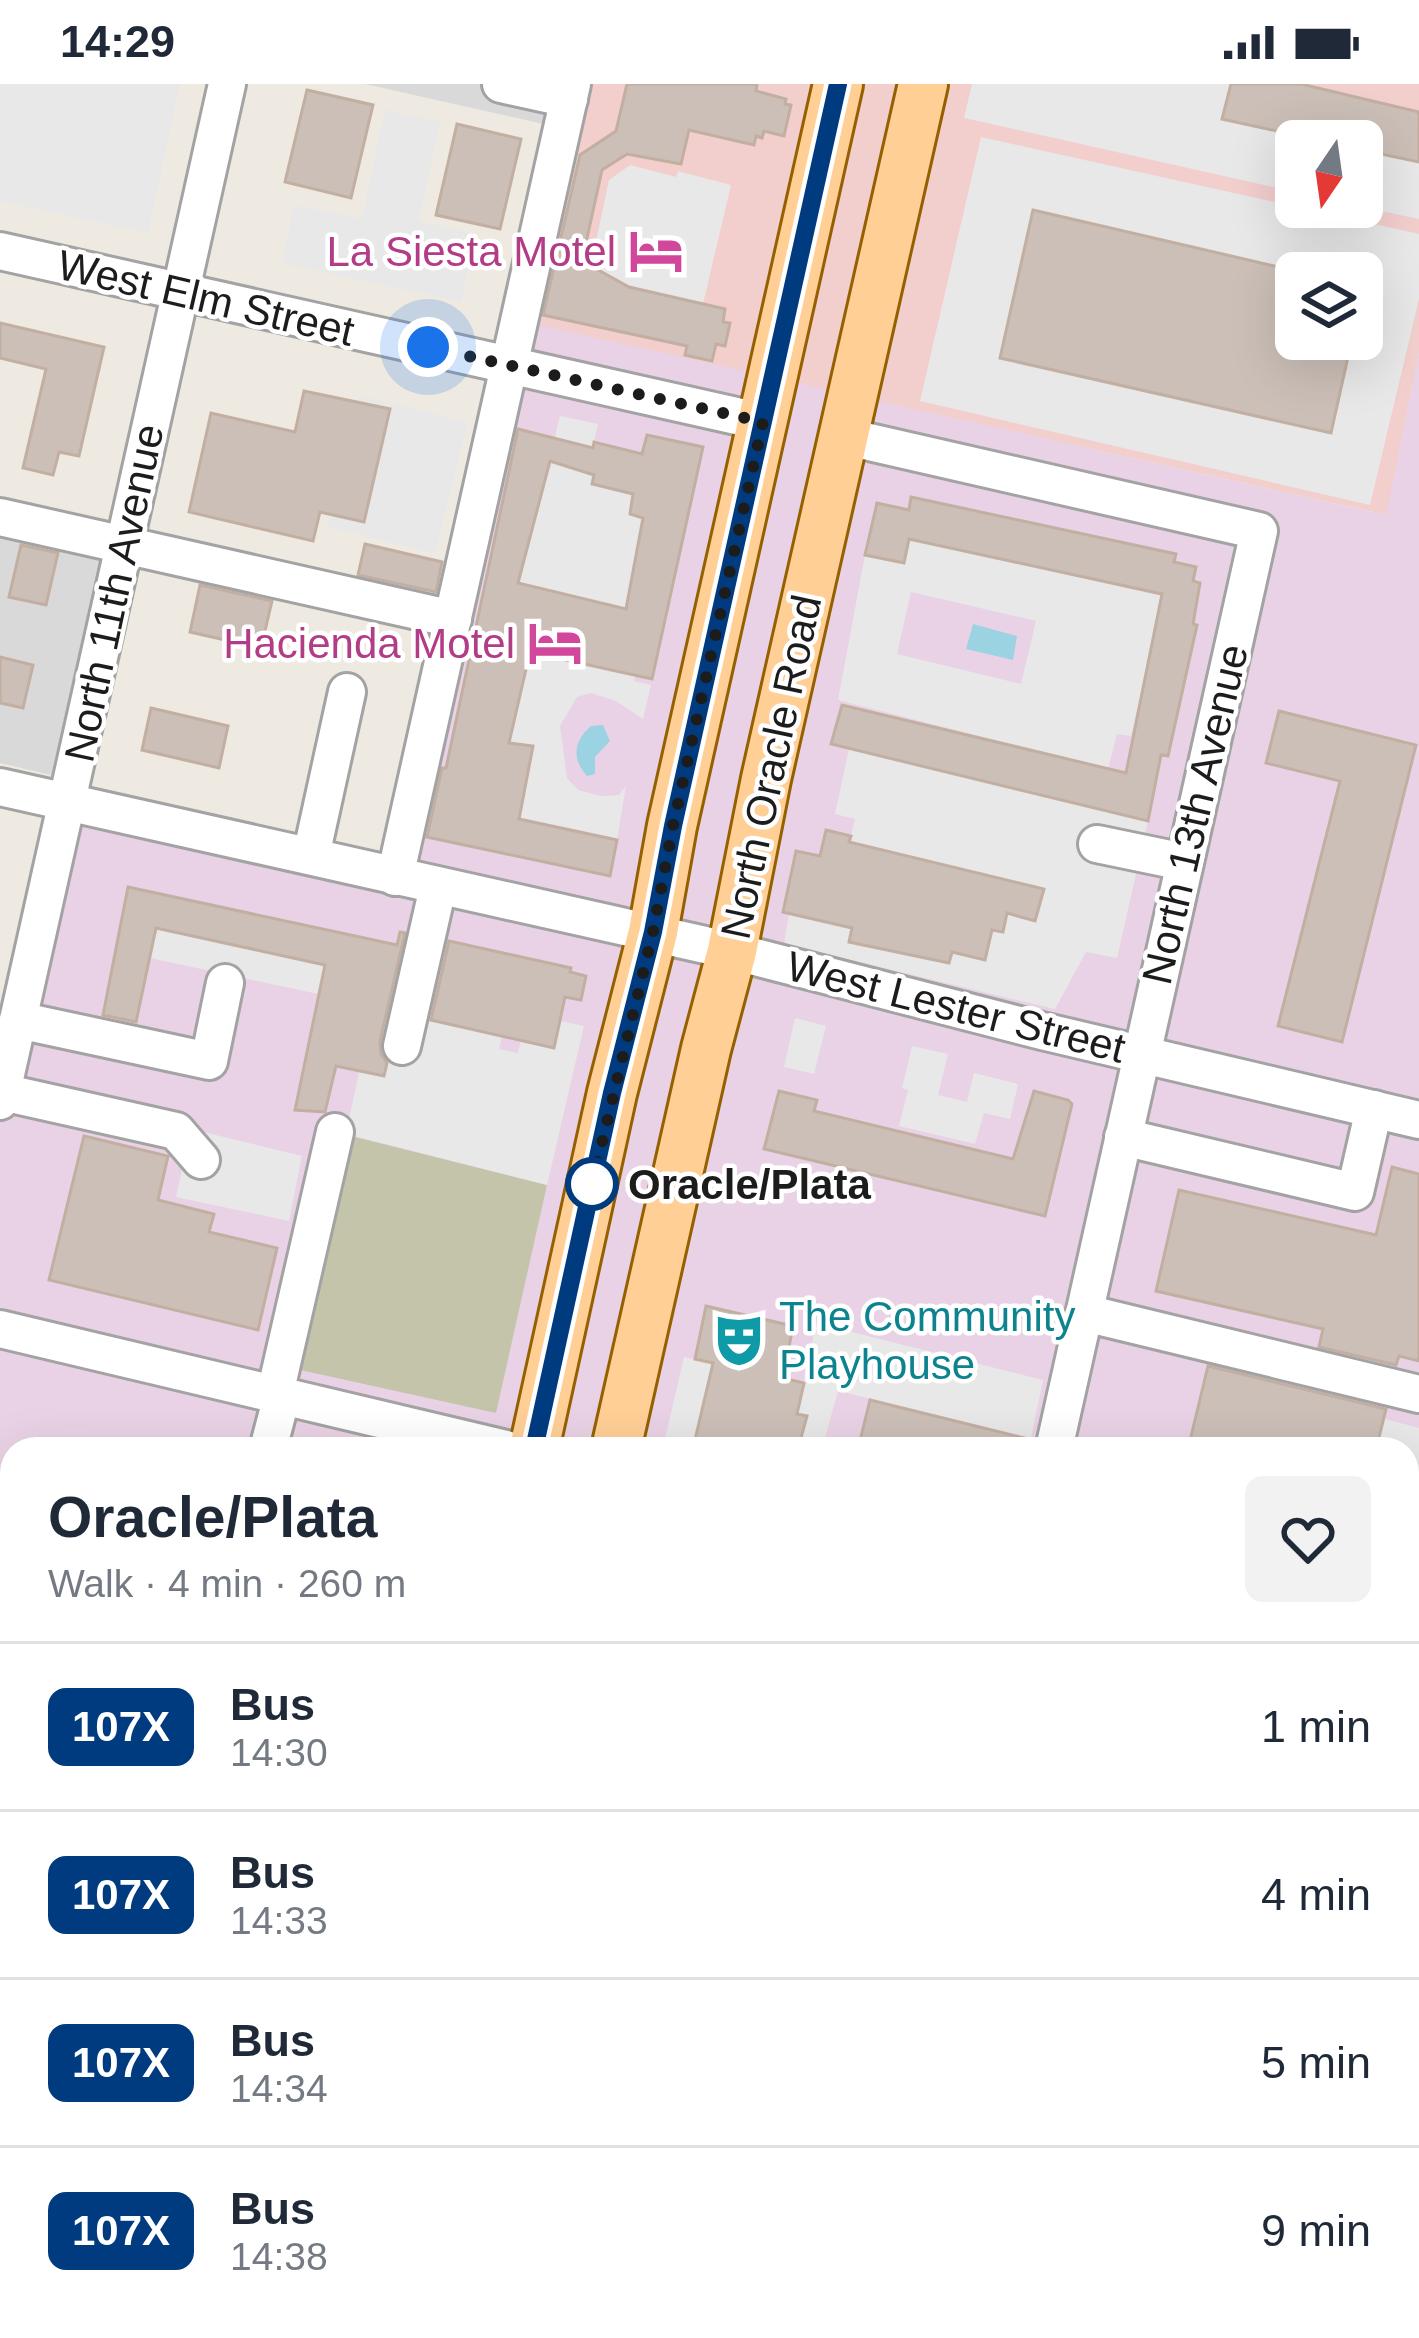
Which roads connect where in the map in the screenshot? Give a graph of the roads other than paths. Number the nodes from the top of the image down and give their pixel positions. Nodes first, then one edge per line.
1 (227, 84) edge
2 (501, 84) edge
3 (838, 84) edge
4 (923, 84) edge
5 (571, 91) edge
6 (0, 251) edge
7 (181, 292) junction
8 (512, 366) junction
9 (763, 422) junction
10 (843, 436) junction
11 (0, 517) edge
12 (124, 545) junction
13 (452, 619) junction
14 (347, 692) dead end
15 (0, 787) edge
16 (68, 800) junction
17 (1096, 844) dead end
18 (311, 856) junction
19 (1184, 862) junction
20 (395, 877) junction
21 (438, 887) junction
22 (653, 932) junction
23 (732, 951) junction
24 (225, 983) dead end
25 (18, 1020) junction
26 (402, 1046) dead end
27 (1142, 1055) junction
28 (3, 1076) edge
29 (1374, 1109) junction
30 (1419, 1120) edge
31 (335, 1132) dead end
32 (1123, 1137) junction
33 (201, 1160) dead end
34 (306, 1184) dead end
35 (1084, 1313) junction
36 (0, 1329) edge
37 (272, 1393) junction
38 (1419, 1394) edge
39 (269, 1437) edge
40 (456, 1437) edge
41 (537, 1437) edge
42 (619, 1437) edge
43 (1057, 1437) edge

1 - 7 street, North 11th Avenue
2 - 5 street
3 - 9 main road, North Oracle Road
4 - 10 main road, North Oracle Road
5 - 8 street
6 - 7 street, West Elm Street
7 - 8 street, West Elm Street
7 - 12 street, North 11th Avenue
8 - 9 street, West Elm Street
8 - 13 street
9 - 22 main road, North Oracle Road
10 - 19 street, North 13th Avenue
10 - 23 main road, North Oracle Road
11 - 12 street
12 - 13 street
12 - 16 street, North 11th Avenue
13 - 20 street
14 - 18 street
15 - 16 street, West Lester Street
16 - 18 street, West Lester Street
16 - 25 street, North 11th Avenue
17 - 19 street
18 - 20 street, West Lester Street
19 - 27 street, North 13th Avenue
20 - 21 street, West Lester Street
21 - 22 street, West Lester Street
21 - 26 street
22 - 23 street, West Lester Street
22 - 41 main road, North Oracle Road
23 - 27 street, West Lester Street
23 - 42 main road, North Oracle Road
24 - 25 street
25 - 28 street, North 11th Avenue
27 - 29 street, West Lester Street
27 - 32 street, North 13th Avenue
28 - 33 street
29 - 30 street, West Lester Street
29 - 32 street
31 - 37 street
32 - 35 street, North 13th Avenue
34 - 37 street
35 - 38 street
35 - 43 street, North 13th Avenue
36 - 37 street
37 - 39 street
37 - 40 street

